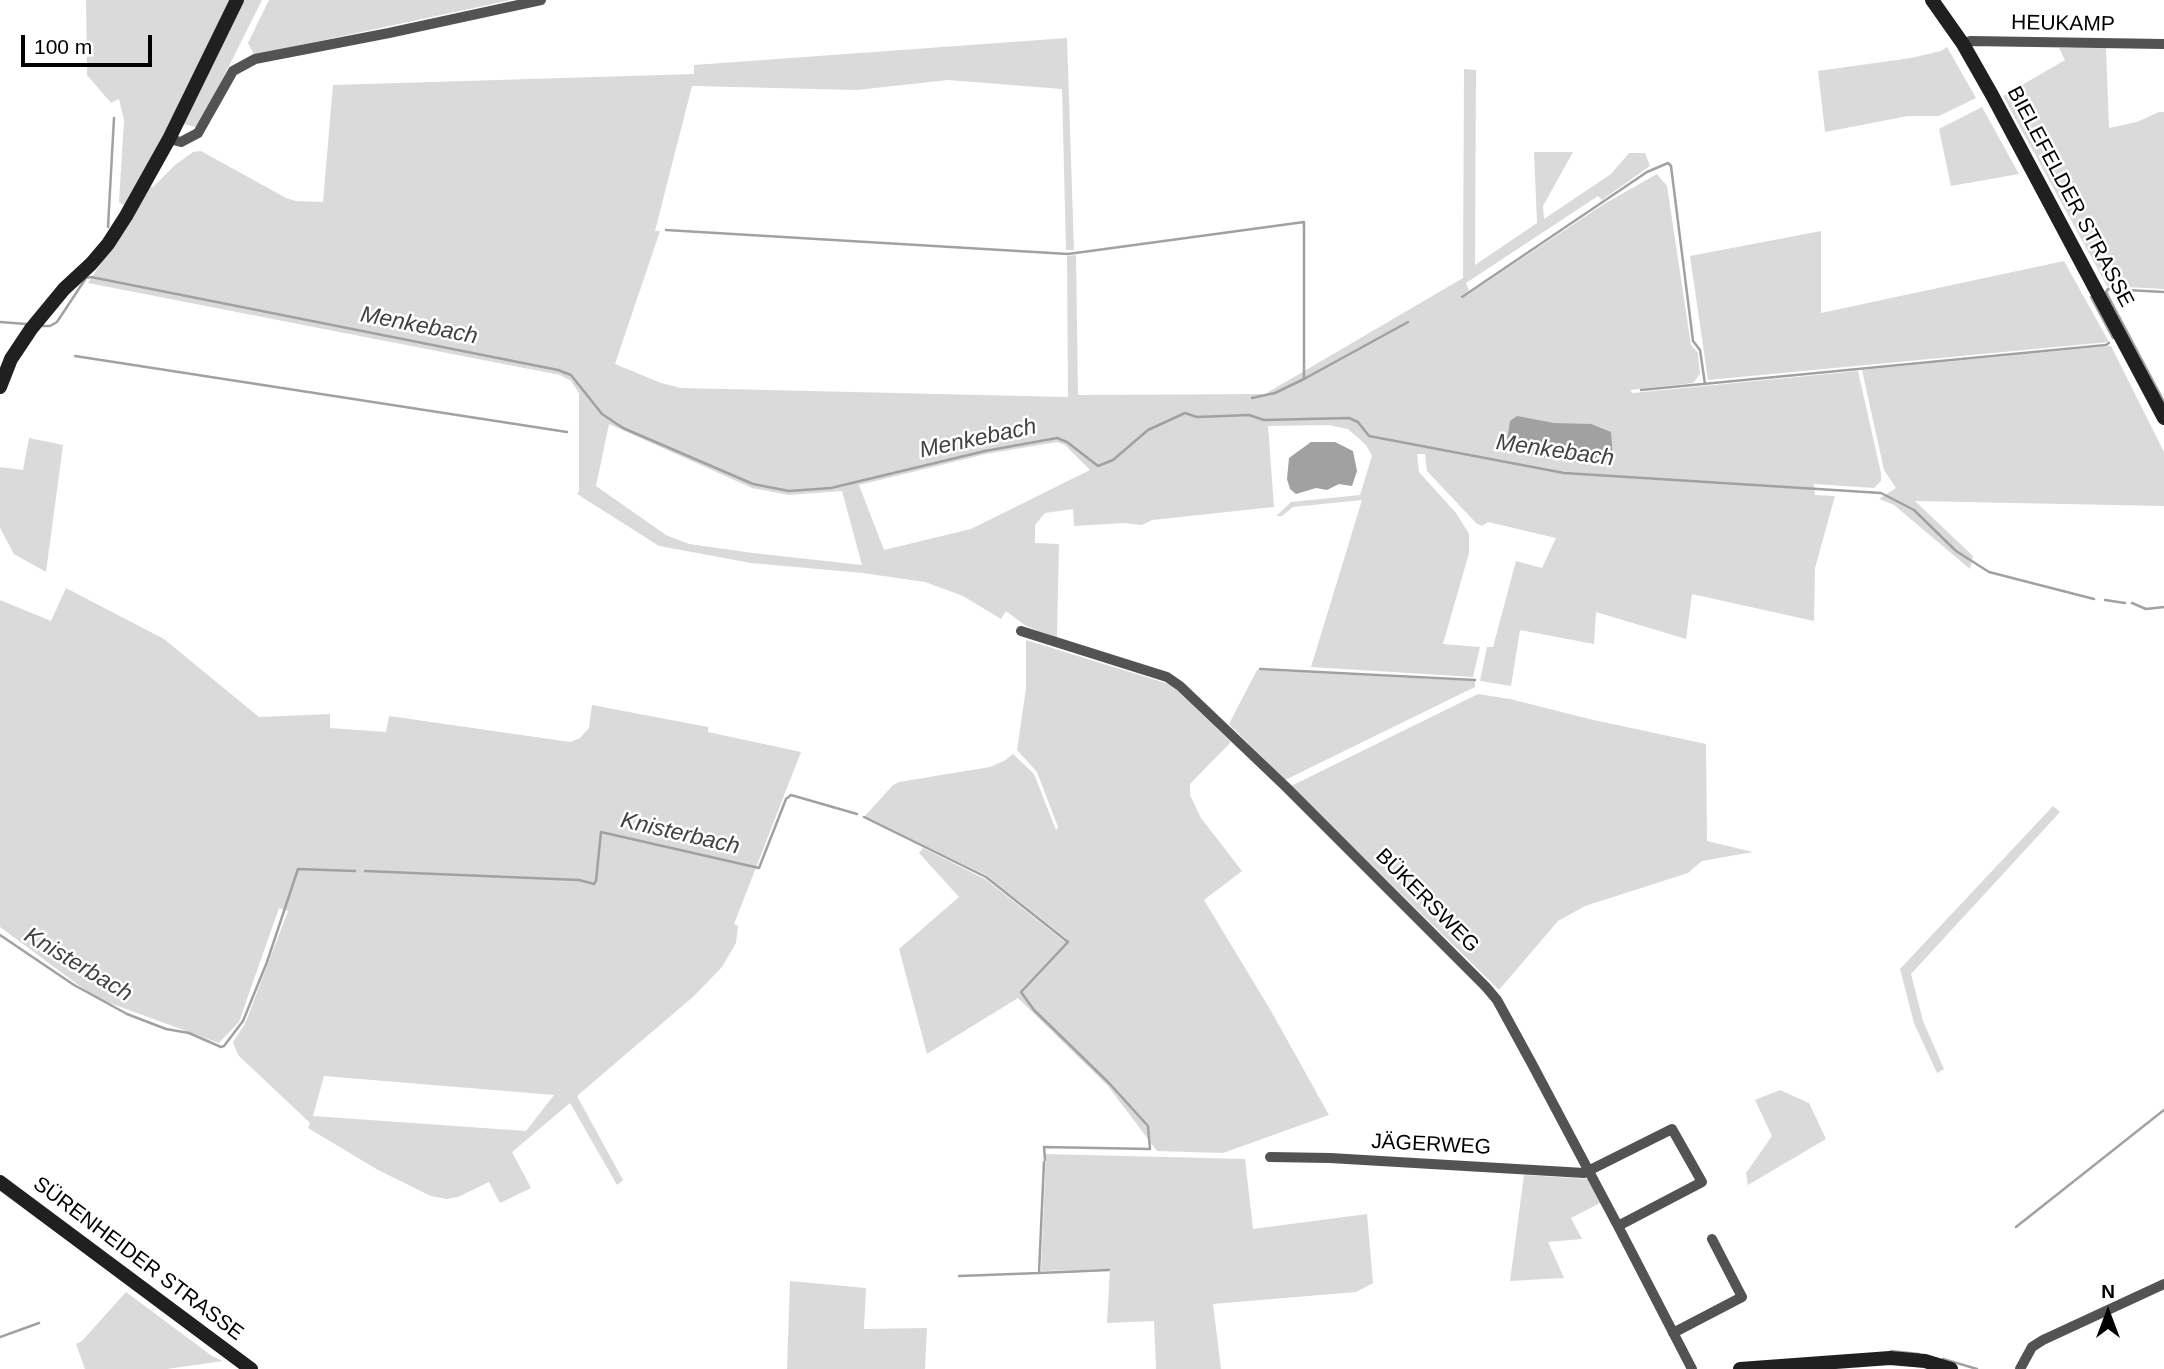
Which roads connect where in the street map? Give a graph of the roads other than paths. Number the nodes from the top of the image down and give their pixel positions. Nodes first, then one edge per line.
1 (237, 0) edge
2 (541, 0) edge
3 (1932, 0) edge
4 (1963, 44) junction
5 (2164, 44) edge
6 (169, 139) junction
7 (0, 387) edge
8 (2164, 418) edge
9 (1020, 631) dead end
10 (1270, 1157) dead end
11 (1589, 1171) junction
12 (0, 1182) edge
13 (1618, 1226) junction
14 (1712, 1239) dead end
15 (2164, 1284) edge
16 (1673, 1333) junction
17 (251, 1369) edge
18 (1692, 1369) edge
19 (1740, 1369) edge
20 (1951, 1369) edge
21 (2020, 1369) edge

1 - 6 main road
2 - 6 street
3 - 4 main road, BIELEFELDER STRASSE
4 - 5 street, HEUKAMP
4 - 8 main road, BIELEFELDER STRASSE
6 - 7 main road
9 - 11 street, BÜKERSWEG
10 - 11 street, JÄGERWEG
11 - 13 street, BÜKERSWEG
11 - 13 street
12 - 17 main road, SÜRENHEIDER STRASSE
13 - 16 street, BÜKERSWEG
14 - 16 street
15 - 21 street
16 - 18 street, BÜKERSWEG
19 - 20 main road

